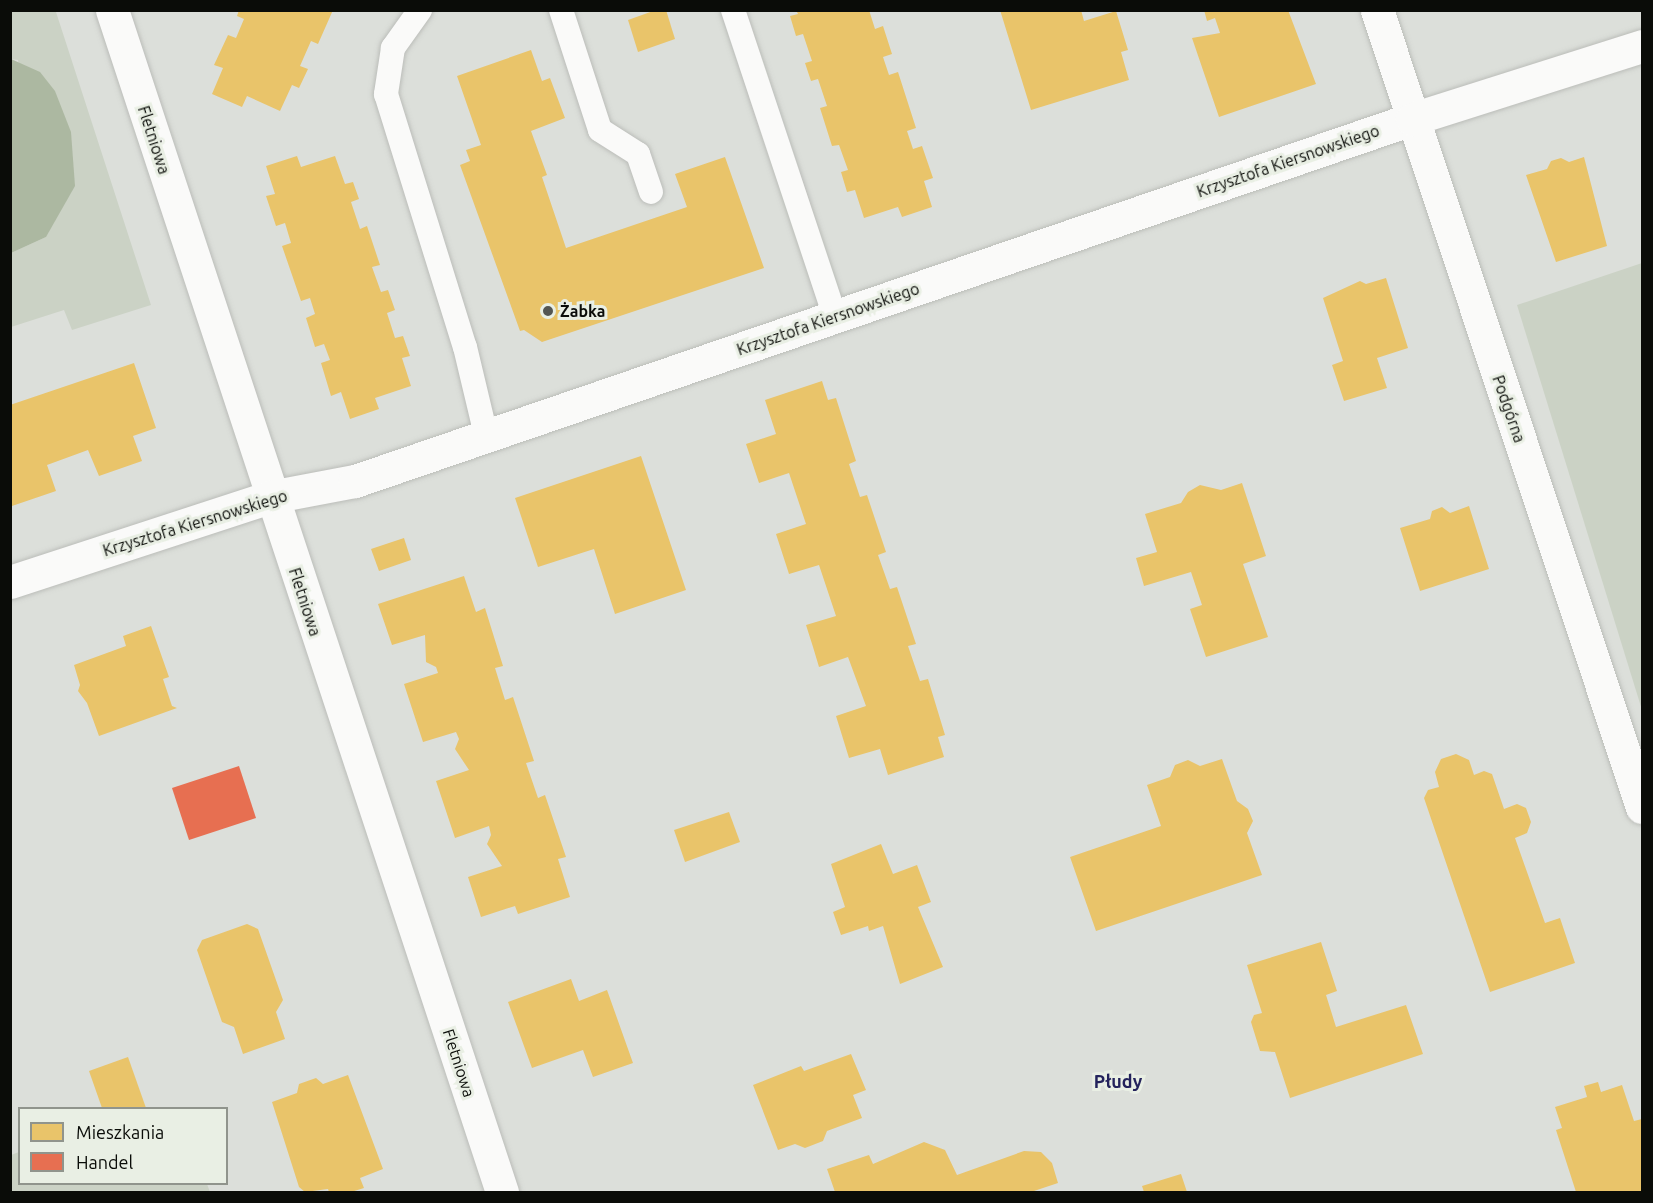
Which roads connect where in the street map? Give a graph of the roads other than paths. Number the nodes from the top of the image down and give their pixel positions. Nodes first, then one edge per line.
1 (112, 10) edge
2 (420, 10) edge
3 (561, 10) edge
4 (733, 10) edge
5 (1377, 10) edge
6 (1642, 46) edge
7 (1412, 119) junction
8 (651, 192) dead end
9 (835, 316) junction
10 (486, 435) junction
11 (270, 497) junction
12 (10, 582) edge
13 (1642, 807) edge
14 (502, 1192) edge

1 - 11 street, Fletniowa
2 - 10 lane
3 - 8 lane
4 - 9 lane
5 - 7 street, Podgórna
6 - 7 street, Krzysztofa Kiersnowskiego
7 - 9 street, Krzysztofa Kiersnowskiego
7 - 13 street, Podgórna
9 - 10 street, Krzysztofa Kiersnowskiego
10 - 11 street, Krzysztofa Kiersnowskiego
11 - 12 street, Krzysztofa Kiersnowskiego
11 - 14 street, Fletniowa

